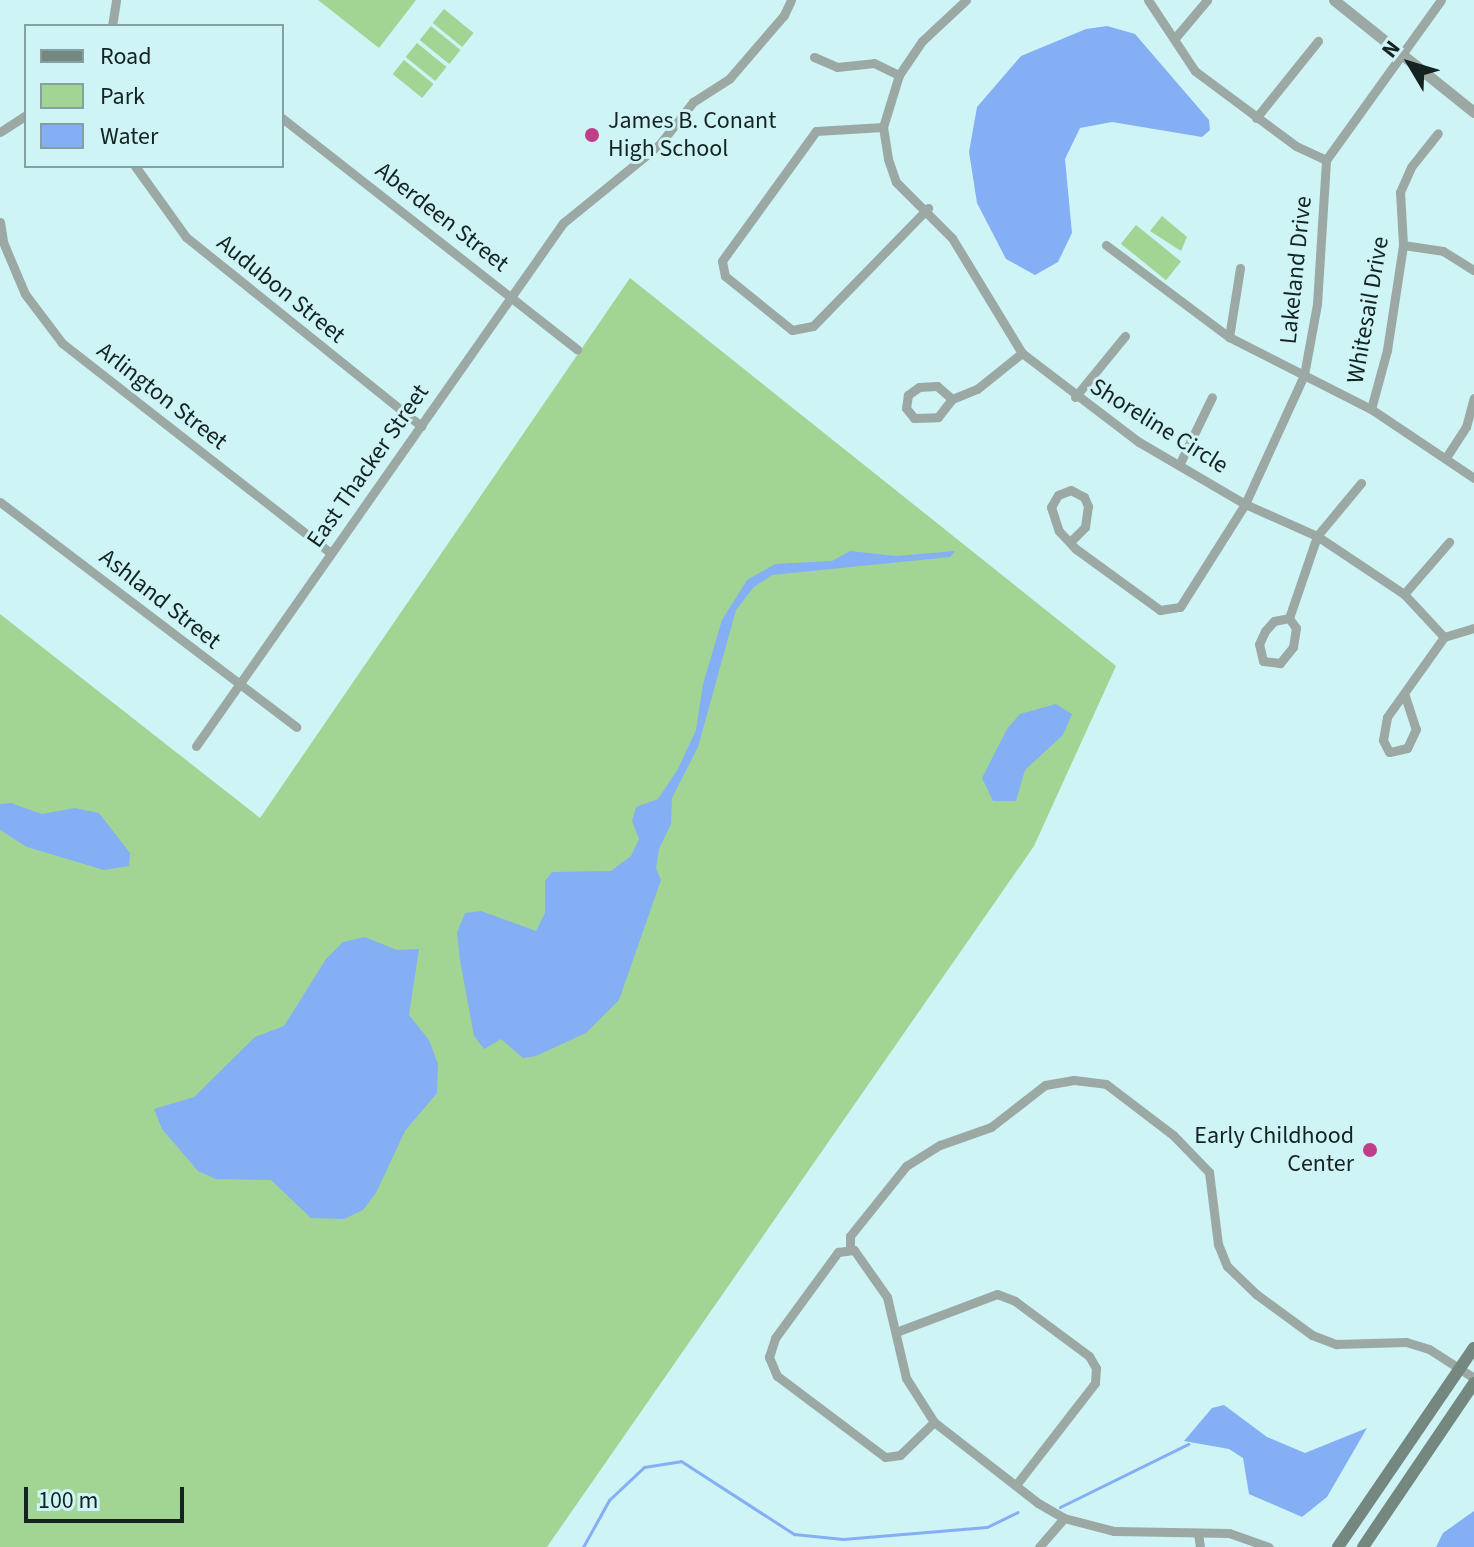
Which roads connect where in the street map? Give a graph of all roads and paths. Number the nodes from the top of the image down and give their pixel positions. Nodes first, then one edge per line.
1 (116, 0) edge
2 (791, 0) edge
3 (966, 0) edge
4 (1148, 0) edge
5 (1207, 0) edge
6 (1334, 0) edge
7 (1441, 0) edge
8 (949, 4) edge
9 (112, 24) edge
10 (1175, 38) junction
11 (1318, 41) dead end
12 (1401, 54) junction
13 (814, 57) dead end
14 (899, 75) junction
15 (1474, 112) edge
16 (24, 116) edge
17 (1256, 118) junction
18 (284, 120) edge
19 (883, 127) junction
20 (0, 132) edge
21 (1438, 133) dead end
22 (1326, 160) junction
23 (136, 168) edge
24 (928, 208) junction
25 (0, 222) edge
26 (1, 242) edge
27 (1106, 245) dead end
28 (1403, 245) junction
29 (1240, 268) dead end
30 (1474, 270) edge
31 (510, 297) junction
32 (1125, 336) dead end
33 (1229, 337) junction
34 (577, 349) dead end
35 (1022, 353) junction
36 (1304, 375) junction
37 (1075, 397) junction
38 (1212, 397) dead end
39 (1474, 398) edge
40 (952, 399) junction
41 (1371, 409) junction
42 (421, 426) junction
43 (1447, 456) junction
44 (1180, 463) junction
45 (1474, 478) edge
46 (1361, 483) dead end
47 (0, 502) edge
48 (1245, 504) junction
49 (1317, 536) junction
50 (1071, 541) junction
51 (1449, 542) dead end
52 (331, 553) junction
53 (1404, 594) junction
54 (1289, 618) junction
55 (1474, 628) edge
56 (1444, 637) junction
57 (241, 687) junction
58 (1405, 696) junction
59 (296, 727) dead end
60 (196, 746) dead end
61 (852, 1250) junction
62 (896, 1332) junction
63 (1474, 1348) edge
64 (1460, 1368) junction
65 (1474, 1380) edge
66 (934, 1422) junction
67 (1016, 1485) junction
68 (1064, 1518) junction
69 (1198, 1533) junction
70 (1039, 1547) edge
71 (1200, 1547) edge
72 (1269, 1547) edge
73 (1338, 1547) edge
74 (1363, 1547) edge

1 - 9 street
2 - 31 street, East Thacker Street
3 - 8 street
4 - 10 street
5 - 10 street
6 - 12 street
7 - 12 street
8 - 14 street
10 - 17 street
11 - 17 street
12 - 15 street
12 - 22 street
13 - 14 street
14 - 19 street
16 - 20 street
17 - 22 street
18 - 31 street, Aberdeen Street
19 - 24 street, Shoreline Circle
19 - 24 street
21 - 28 street, Whitesail Drive
22 - 36 street, Lakeland Drive
23 - 42 street, Audubon Street
24 - 35 street, Shoreline Circle
25 - 26 street, Arlington Street
26 - 52 street, Arlington Street
27 - 33 street
28 - 30 street
28 - 41 street, Whitesail Drive
29 - 33 street
31 - 34 street, Aberdeen Street
31 - 42 street, East Thacker Street
32 - 37 street
33 - 36 street
35 - 37 street, Shoreline Circle
35 - 40 street
36 - 41 street
36 - 48 street, Lakeland Drive
37 - 44 street, Shoreline Circle
38 - 44 street
39 - 43 street
40 - 40 street
41 - 43 street
42 - 52 street, East Thacker Street
43 - 45 street
44 - 48 street, Shoreline Circle
46 - 49 street
47 - 57 street, Ashland Street
48 - 49 street, Shoreline Circle
48 - 50 street, Lakeland Drive
49 - 53 street, Shoreline Circle
49 - 54 street
50 - 50 street
51 - 53 street
52 - 57 street, East Thacker Street
53 - 56 street, Shoreline Circle
54 - 54 street
55 - 56 street
56 - 58 street
57 - 59 street, Ashland Street
57 - 60 street, East Thacker Street
58 - 58 street
61 - 62 street
61 - 64 street
61 - 66 street
62 - 66 street
62 - 67 street
63 - 64 main road
64 - 65 street
64 - 73 main road
65 - 74 main road
66 - 67 street
67 - 68 street
68 - 69 street
68 - 70 street
69 - 71 street
69 - 72 street

